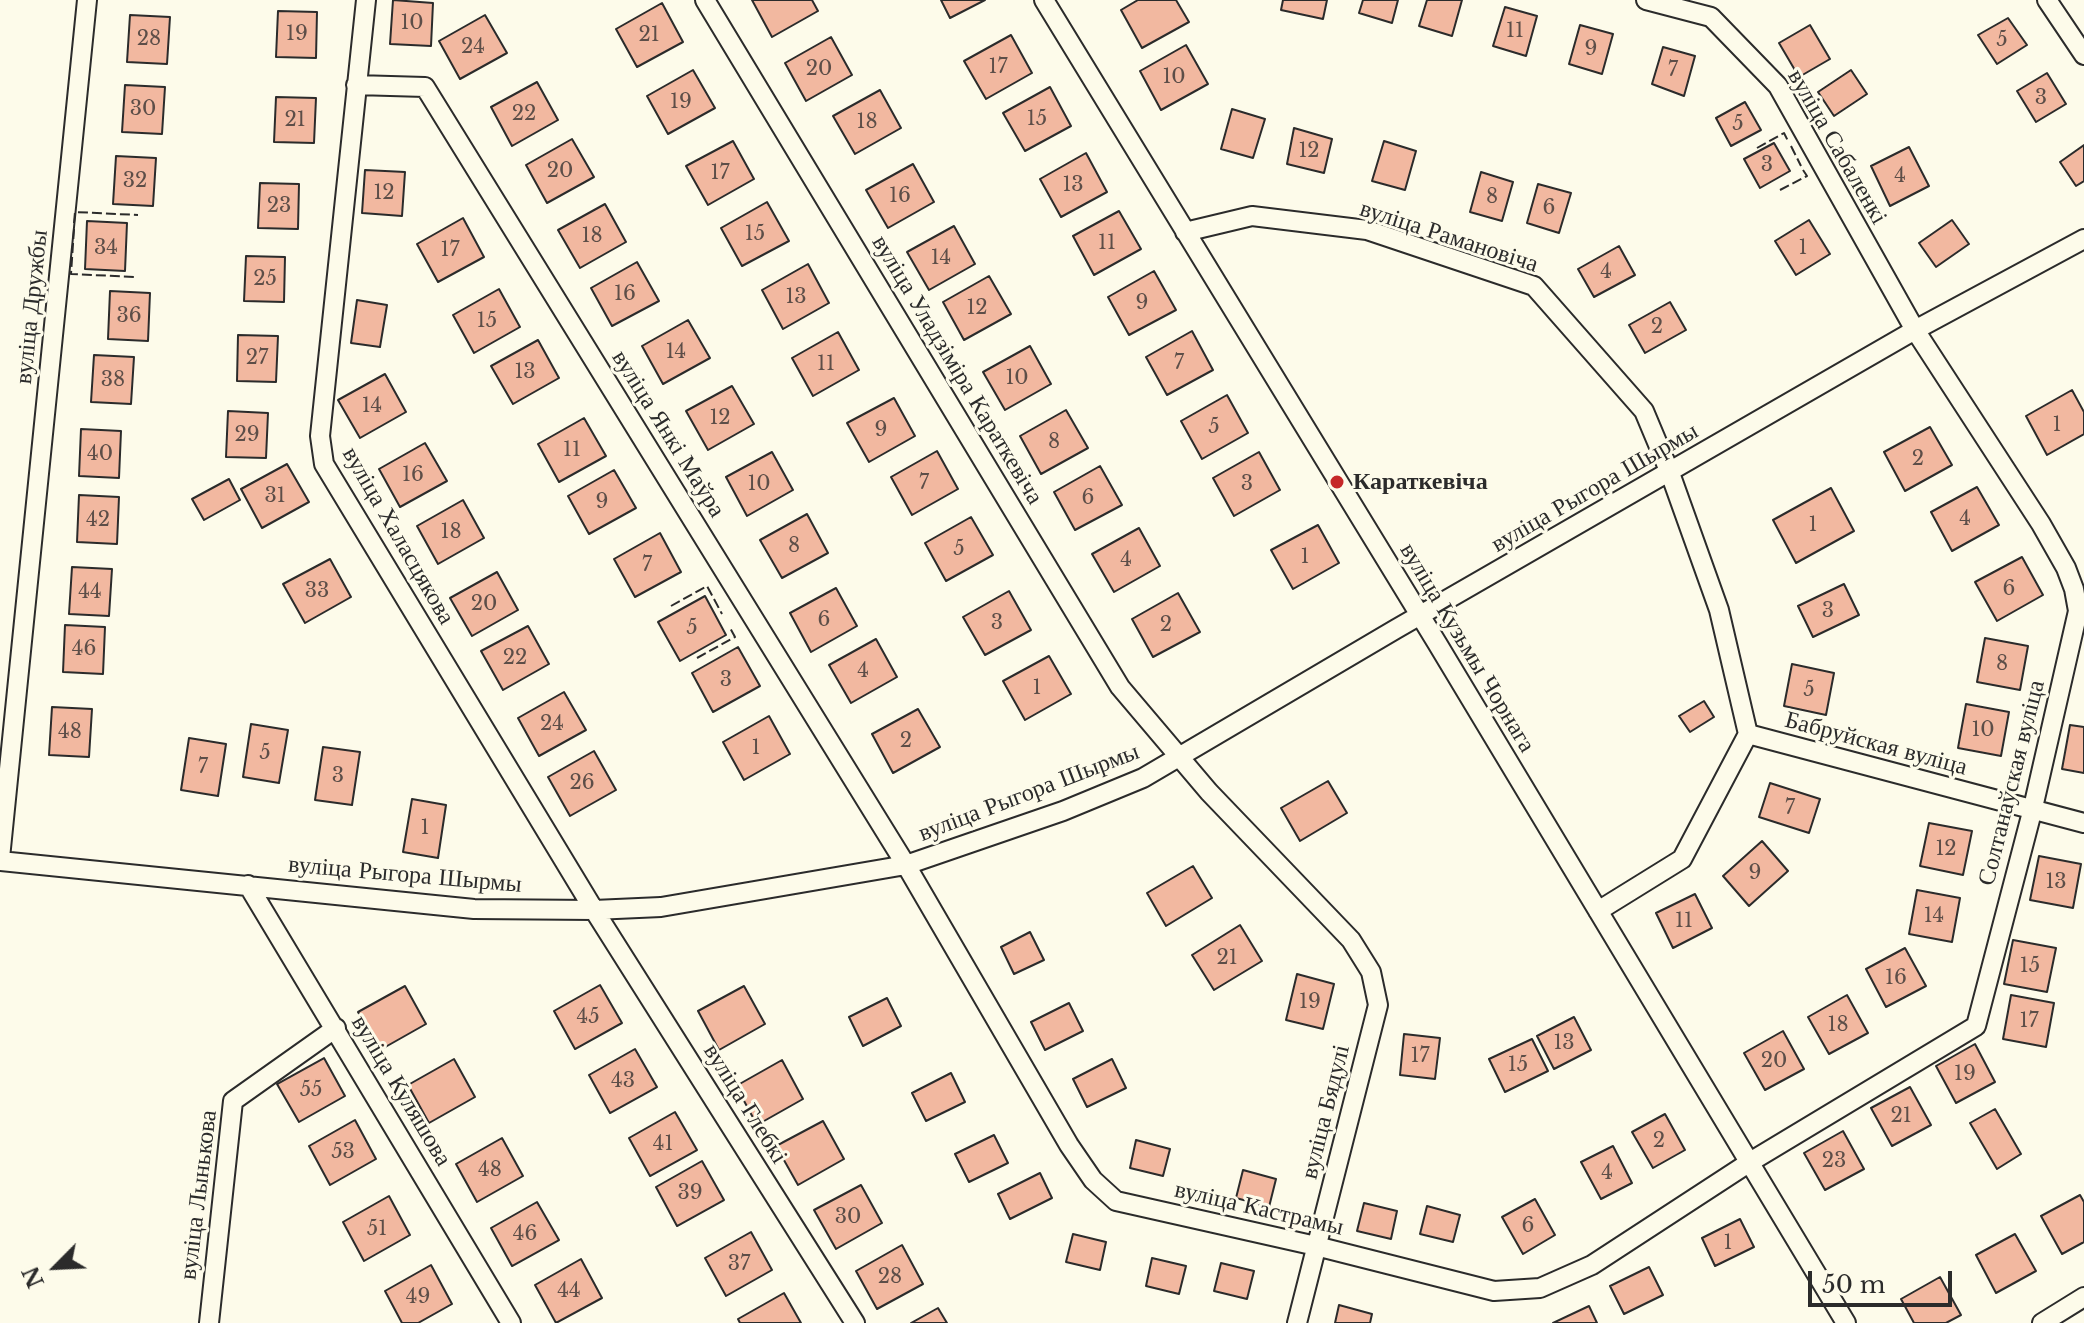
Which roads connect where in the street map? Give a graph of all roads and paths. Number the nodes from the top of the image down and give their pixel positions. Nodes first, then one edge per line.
1 (87, 0) edge
2 (366, 0) edge
3 (705, 0) edge
4 (1044, 0) edge
5 (1646, 0) edge
6 (2047, 0) edge
7 (2084, 55) edge
8 (356, 85) junction
9 (1185, 232) junction
10 (2084, 239) edge
11 (1915, 330) junction
12 (1670, 473) junction
13 (1420, 615) junction
14 (1748, 734) junction
15 (1179, 757) junction
16 (2032, 812) junction
17 (2084, 823) edge
18 (0, 859) edge
19 (906, 865) junction
20 (248, 885) junction
21 (594, 910) junction
22 (1598, 911) junction
23 (336, 1028) junction
24 (1750, 1162) junction
25 (1316, 1246) junction
26 (2084, 1297) edge
27 (209, 1323) edge
28 (511, 1323) edge
29 (855, 1323) edge
30 (1297, 1323) edge
31 (1846, 1323) edge
32 (2042, 1323) edge

1 - 18 street, вуліца Дружбы
2 - 8 street, вуліца Халасцякова
3 - 15 street, вуліца Уладзіміра Караткевіча
4 - 9 street, вуліца Кузьмы Чорнага
5 - 11 street, вуліца Сабаленкі
6 - 7 street
8 - 19 street, вуліца Янкі Маўра
8 - 21 street, вуліца Халасцякова
9 - 12 street, вуліца Рамановіча
9 - 13 street, вуліца Кузьмы Чорнага
10 - 11 street, вуліца Рыгора Шырмы
11 - 12 street, вуліца Рыгора Шырмы
11 - 16 street, Солтанаўская вуліца
12 - 13 street, вуліца Рыгора Шырмы
12 - 14 street, вуліца Рамановіча
13 - 15 street, вуліца Рыгора Шырмы
13 - 22 street, вуліца Кузьмы Чорнага
14 - 16 street, Бабруйская вуліца
14 - 22 street
15 - 19 street, вуліца Рыгора Шырмы
15 - 25 street, вуліца Бядулі
16 - 17 street, Бабруйская вуліца
16 - 24 street, Солтанаўская вуліца
18 - 20 street, вуліца Рыгора Шырмы
19 - 21 street, вуліца Рыгора Шырмы
19 - 25 street, вуліца Кастрамы
20 - 21 street, вуліца Рыгора Шырмы
20 - 23 street, вуліца Куляшова
21 - 29 street, вуліца Глебкі
22 - 24 street, вуліца Кузьмы Чорнага
23 - 27 street, вуліца Лынькова
23 - 28 street, вуліца Куляшова
24 - 25 street, вуліца Кастрамы
24 - 31 street, вуліца Кузьмы Чорнага
25 - 30 street, вуліца Бядулі
26 - 32 street

